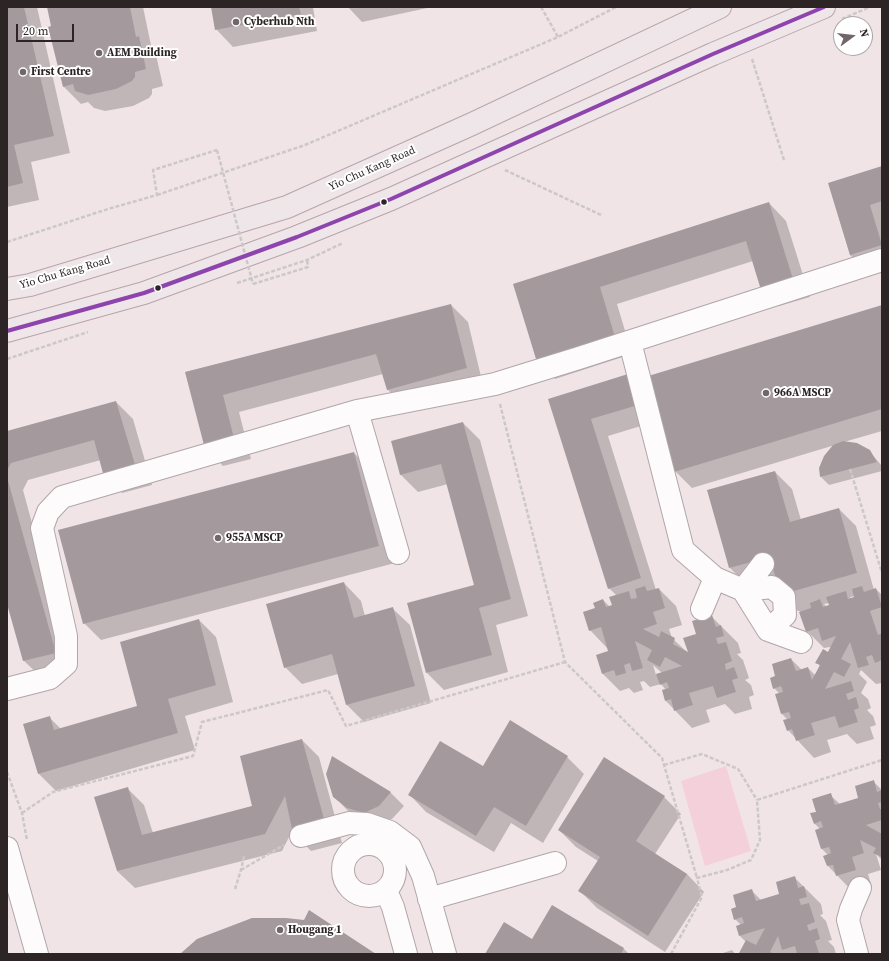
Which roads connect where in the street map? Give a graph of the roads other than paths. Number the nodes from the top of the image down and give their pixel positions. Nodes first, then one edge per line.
1 (720, 7) edge
2 (824, 7) edge
3 (882, 260) edge
4 (7, 289) edge
5 (7, 331) edge
6 (630, 342) junction
7 (357, 411) junction
8 (398, 552) dead end
9 (763, 564) dead end
10 (715, 578) junction
11 (743, 590) junction
12 (702, 609) dead end
13 (768, 630) junction
14 (801, 642) dead end
15 (7, 690) edge
16 (301, 836) road end
17 (7, 848) edge
18 (555, 863) dead end
19 (860, 888) dead end
20 (386, 891) dead end
21 (429, 899) junction
22 (37, 954) edge
23 (406, 954) edge
24 (445, 954) edge
25 (857, 954) edge

1 - 4 main road, Yio Chu Kang Road
2 - 5 main road
3 - 6 street
6 - 7 street
6 - 10 street
7 - 8 street
7 - 15 street
9 - 11 street
10 - 11 street
10 - 12 street
11 - 13 street
11 - 13 street
13 - 14 street
16 - 21 street
17 - 22 street
18 - 21 street
19 - 25 street
20 - 23 street
21 - 24 street

